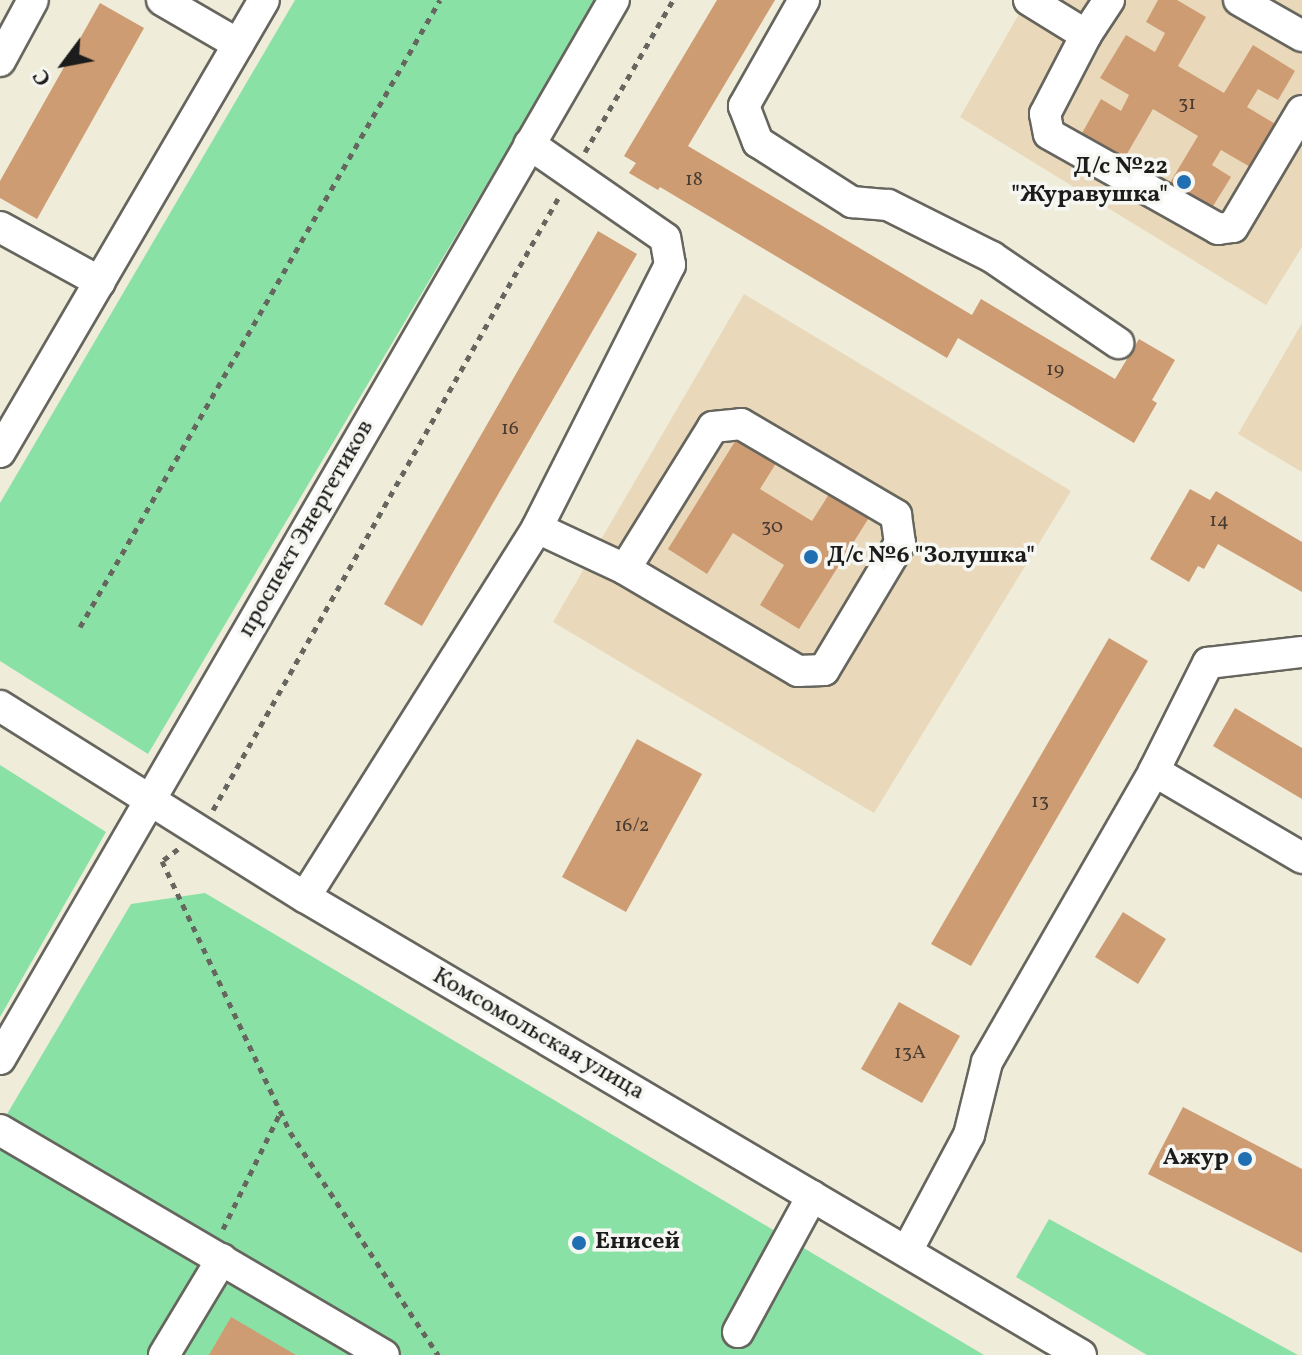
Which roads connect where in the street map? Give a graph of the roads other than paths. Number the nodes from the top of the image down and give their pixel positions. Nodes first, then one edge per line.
1 (33, 0) edge
2 (162, 0) edge
3 (264, 0) edge
4 (614, 0) edge
5 (804, 0) edge
6 (1029, 0) edge
7 (1109, 0) edge
8 (1239, 0) edge
9 (1086, 35) junction
10 (1302, 36) edge
11 (238, 44) junction
12 (0, 61) edge
13 (1302, 111) edge
14 (529, 144) junction
15 (0, 227) edge
16 (100, 282) junction
17 (1118, 343) dead end
18 (0, 452) edge
19 (537, 528) junction
20 (625, 569) junction
21 (1302, 652) edge
22 (0, 706) edge
23 (1154, 771) junction
24 (150, 802) junction
25 (1302, 858) edge
26 (305, 897) junction
27 (0, 1059) edge
28 (0, 1130) edge
29 (812, 1196) junction
30 (220, 1248) junction
31 (907, 1251) junction
32 (738, 1332) dead end
33 (164, 1355) edge
34 (384, 1355) edge
35 (1081, 1355) edge

1 - 12 street
2 - 11 street
3 - 11 street
4 - 14 street, проспект Энергетиков
5 - 17 street
6 - 9 street
7 - 9 street
8 - 10 street
9 - 13 street
11 - 16 street
14 - 19 street
14 - 24 street, проспект Энергетиков
15 - 16 street
16 - 18 street
19 - 20 street
19 - 26 street
20 - 20 street
21 - 23 street
22 - 24 street, Комсомольская улица
23 - 25 street
23 - 31 street
24 - 26 street, Комсомольская улица
24 - 27 street, проспект Энергетиков
26 - 29 street, Комсомольская улица
28 - 30 street
29 - 31 street, Комсомольская улица
29 - 32 street
30 - 33 street
30 - 34 street
31 - 35 street, Комсомольская улица

